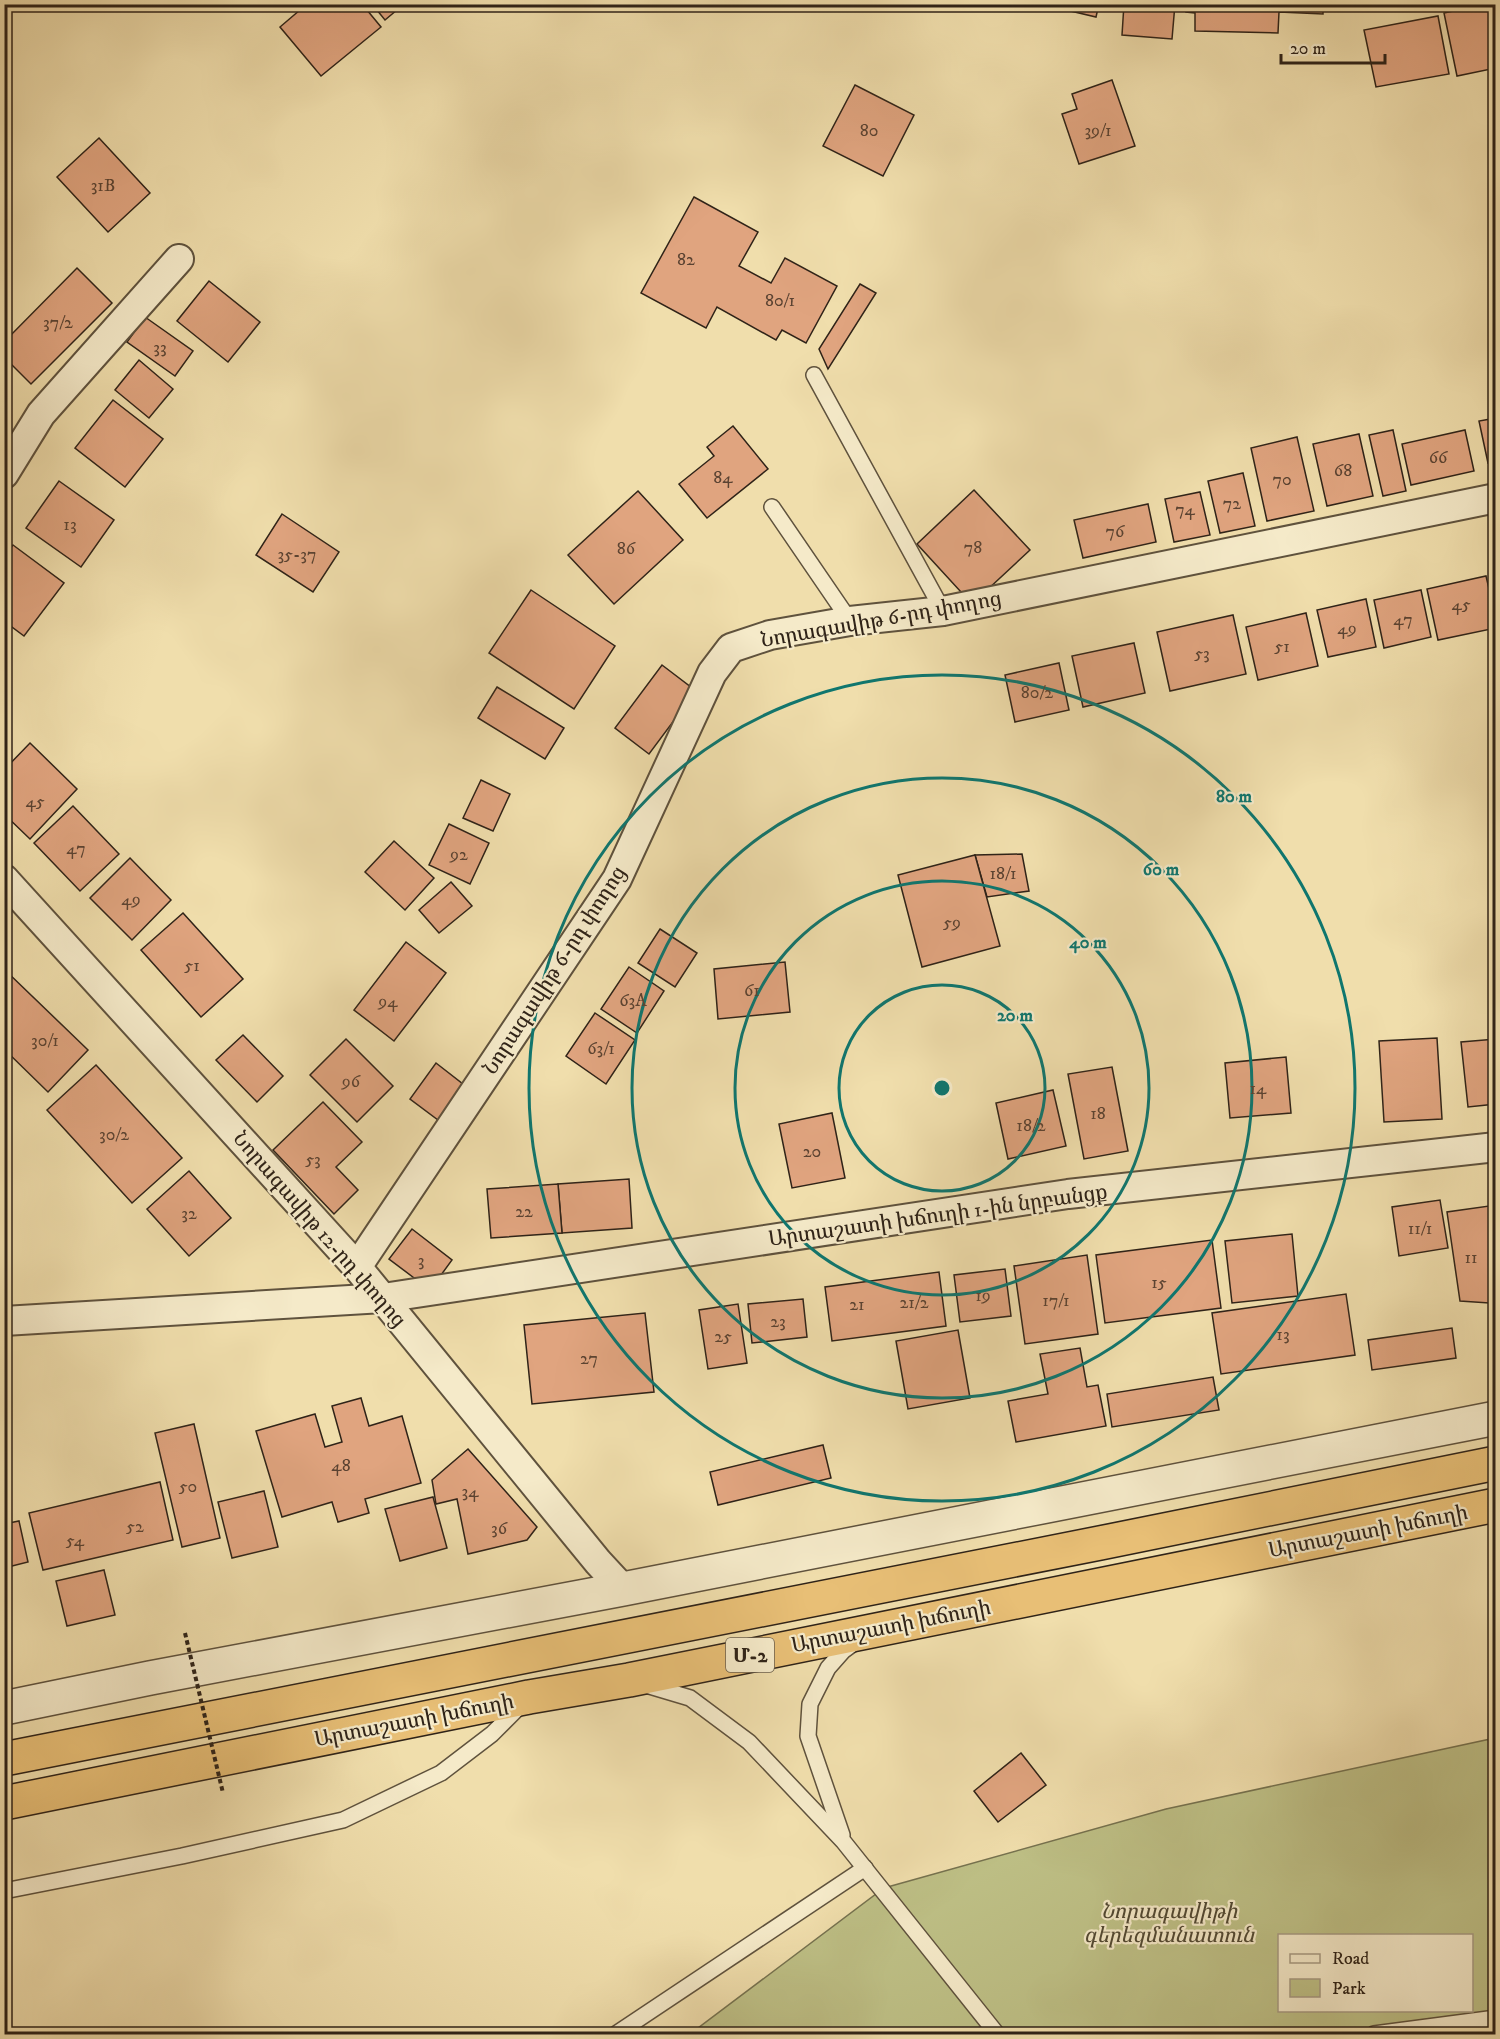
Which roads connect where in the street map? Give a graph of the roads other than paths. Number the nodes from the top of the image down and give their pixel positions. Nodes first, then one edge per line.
1 (179, 260) dead end
2 (814, 375) dead end
3 (4, 474) edge
4 (1496, 498) edge
5 (772, 507) dead end
6 (943, 611) junction
7 (850, 621) junction
8 (4, 879) edge
9 (1496, 1147) edge
10 (357, 1267) junction
11 (383, 1298) junction
12 (4, 1321) edge
13 (1496, 1418) edge
14 (1496, 1463) edge
15 (1496, 1505) edge
16 (623, 1589) junction
17 (873, 1629) junction
18 (629, 1680) junction
19 (529, 1697) junction
20 (4, 1708) edge
21 (4, 1759) edge
22 (4, 1803) edge
23 (843, 1841) junction
24 (865, 1868) junction
25 (4, 1891) edge
26 (1496, 2018) edge
27 (616, 2034) edge
28 (997, 2034) edge
29 (1374, 2034) edge

1 - 3 street
2 - 6 lane
4 - 6 street, Նորագավիթ 6-րդ փողոց
5 - 7 lane
6 - 7 street, Նորագավիթ 6-րդ փողոց
7 - 10 street, Նորագավիթ 6-րդ փողոց
8 - 10 street, Նորագավիթ 12-րդ փողոց
9 - 11 street, Արտաշատի խճուղի 1-ին նրբանցք
10 - 11 street, Նորագավիթ 12-րդ փողոց
11 - 12 street, Արտաշատի խճուղի 1-ին նրբանցք
11 - 16 street, Նորագավիթ 12-րդ փողոց
13 - 16 street
14 - 21 highway, Արտաշատի խճուղի / Մ-2
15 - 17 highway, Արտաշատի խճուղի / Մ-2
16 - 20 street
17 - 18 highway, Արտաշատի խճուղի / Մ-2
17 - 23 lane
18 - 19 highway, Արտաշատի խճուղի / Մ-2
18 - 23 lane
19 - 22 highway, Արտաշատի խճուղի / Մ-2
19 - 25 lane
23 - 24 lane
24 - 27 lane
24 - 28 lane
26 - 29 lane

